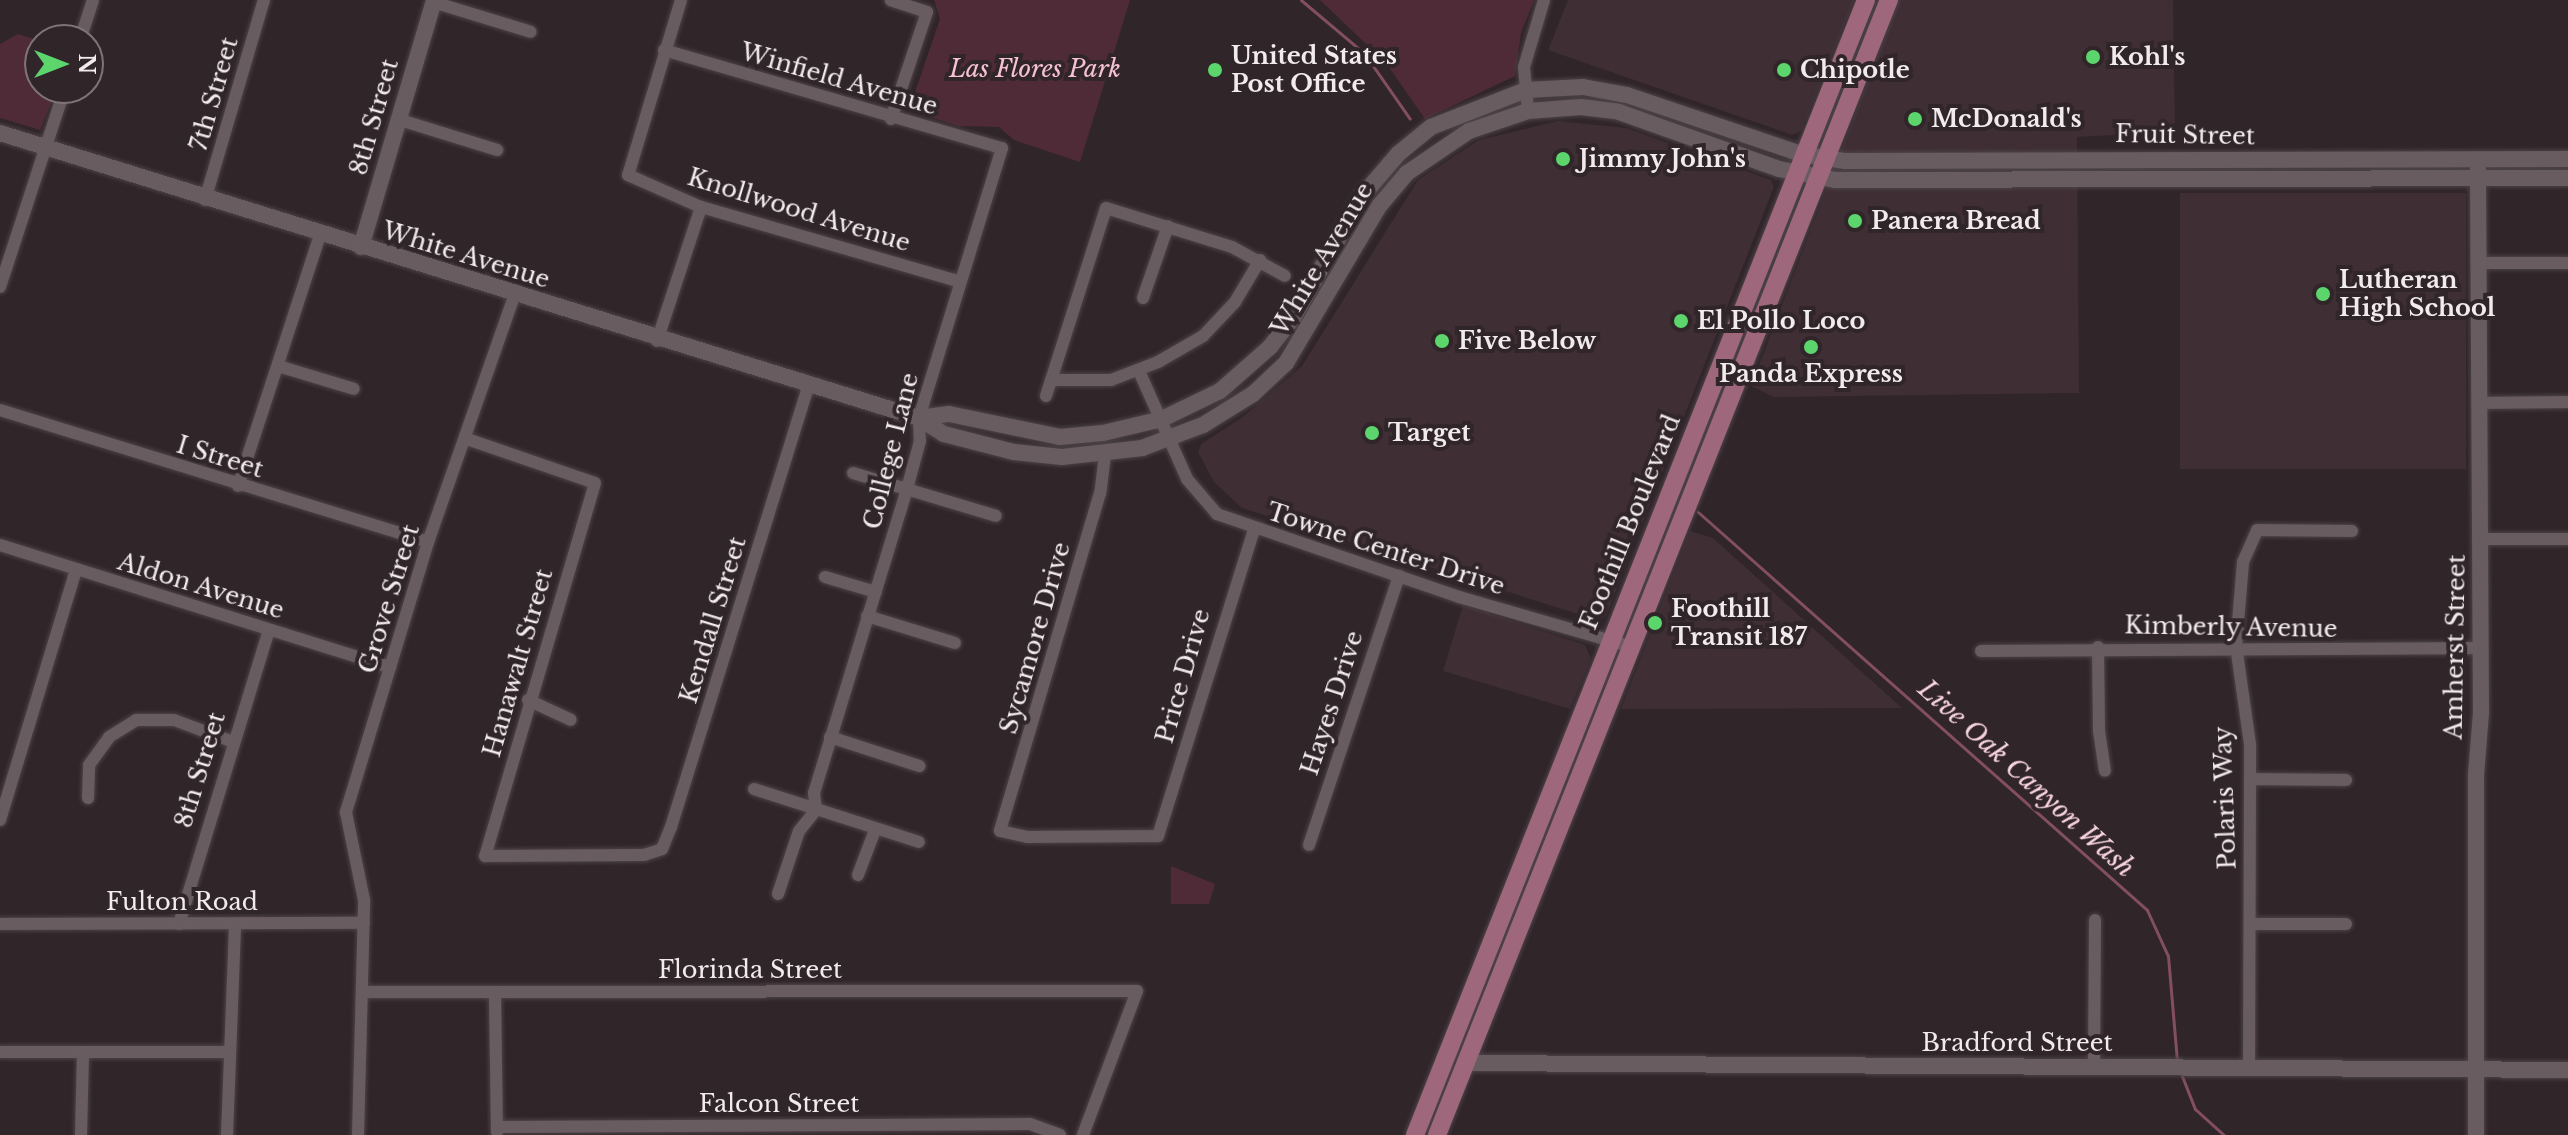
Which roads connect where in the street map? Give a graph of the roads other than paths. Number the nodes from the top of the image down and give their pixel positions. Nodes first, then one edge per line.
1 (93, 0) edge
2 (264, 0) edge
3 (681, 0) edge
4 (891, 0) edge
5 (1544, 0) edge
6 (1866, 0) edge
7 (1889, 0) edge
8 (434, 1) edge
9 (85, 24) edge
10 (531, 32) dead end
11 (664, 50) junction
12 (1526, 90) junction
13 (60, 104) edge
14 (1528, 111) junction
15 (397, 119) junction
16 (891, 119) junction
17 (0, 133) edge
18 (46, 148) junction
19 (1002, 148) joint
20 (497, 150) dead end
21 (1801, 154) junction
22 (1824, 159) junction
23 (2568, 159) edge
24 (2478, 160) junction
25 (1794, 172) junction
26 (1817, 177) junction
27 (2478, 177) junction
28 (2568, 178) edge
29 (205, 200) junction
30 (701, 207) junction
31 (1168, 226) junction
32 (320, 235) junction
33 (361, 247) junction
34 (1260, 260) junction
35 (2477, 263) junction
36 (2568, 263) edge
37 (1285, 276) dead end
38 (960, 282) junction
39 (0, 287) edge
40 (515, 294) junction
41 (1143, 298) dead end
42 (657, 341) junction
43 (278, 366) junction
44 (1139, 371) junction
45 (1051, 380) junction
46 (808, 386) junction
47 (354, 389) dead end
48 (1046, 396) dead end
49 (2568, 402) edge
50 (2478, 403) junction
51 (0, 410) edge
52 (919, 418) junction
53 (1162, 419) junction
54 (1170, 438) junction
55 (467, 439) junction
56 (1105, 455) junction
57 (853, 473) dead end
58 (238, 486) junction
59 (907, 489) junction
60 (996, 516) dead end
61 (1254, 529) junction
62 (2352, 531) dead end
63 (2480, 539) junction
64 (2568, 539) edge
65 (428, 542) junction
66 (0, 545) edge
67 (76, 570) junction
68 (1399, 576) junction
69 (825, 577) dead end
70 (876, 592) junction
71 (867, 616) junction
72 (269, 630) junction
73 (1609, 638) junction
74 (955, 643) dead end
75 (1629, 646) junction
76 (2236, 646) junction
77 (2098, 647) junction
78 (2481, 648) junction
79 (1981, 651) dead end
80 (390, 667) junction
81 (528, 700) junction
82 (571, 720) dead end
83 (830, 737) junction
84 (233, 742) junction
85 (919, 766) dead end
86 (2105, 771) dead end
87 (2251, 779) junction
88 (2346, 780) dead end
89 (754, 789) dead end
90 (88, 798) dead end
91 (816, 810) junction
92 (0, 820) edge
93 (875, 830) junction
94 (1158, 836) joint
95 (919, 842) dead end
96 (1309, 845) dead end
97 (485, 856) joint
98 (858, 875) dead end
99 (778, 894) dead end
100 (2095, 920) dead end
101 (364, 923) junction
102 (0, 924) edge
103 (179, 924) junction
104 (235, 924) junction
105 (2250, 924) junction
106 (2346, 924) dead end
107 (363, 992) junction
108 (495, 993) junction
109 (0, 1052) edge
110 (83, 1052) junction
111 (229, 1052) junction
112 (1466, 1063) junction
113 (2094, 1067) junction
114 (2249, 1069) junction
115 (2476, 1070) junction
116 (2568, 1070) edge
117 (497, 1131) edge
118 (81, 1135) edge
119 (227, 1135) edge
120 (358, 1135) edge
121 (1060, 1135) edge
122 (1083, 1135) edge
123 (1415, 1135) edge
124 (1437, 1135) edge
125 (2476, 1135) edge

1 - 9 street
2 - 29 street, 7th Street
3 - 11 street
4 - 16 street
5 - 12 street
6 - 21 main road, Foothill Boulevard
7 - 22 main road, Foothill Boulevard
8 - 10 street
8 - 15 main road, 8th Street
11 - 16 street, Winfield Avenue
11 - 30 street, Knollwood Avenue
12 - 14 street
12 - 21 main road, White Avenue
12 - 53 main road, White Avenue
13 - 18 street
14 - 25 main road, White Avenue
14 - 54 main road, White Avenue
15 - 20 street
15 - 33 main road, 8th Street
16 - 19 street, Winfield Avenue
17 - 18 main road, White Avenue
18 - 29 main road, White Avenue
18 - 39 street
19 - 38 street, College Lane
21 - 22 main road, Fruit Street
21 - 25 main road, Foothill Boulevard
22 - 24 main road, Fruit Street
22 - 26 main road, Foothill Boulevard
23 - 24 main road, Fruit Street
24 - 27 main road, Amherst Street
25 - 26 main road, White Avenue
25 - 73 main road, Foothill Boulevard
26 - 27 main road, Fruit Street
26 - 75 main road, Foothill Boulevard
27 - 28 main road, Fruit Street
27 - 35 main road, Amherst Street
29 - 32 main road, White Avenue
30 - 38 street, Knollwood Avenue
30 - 42 street
31 - 34 street
31 - 41 street
31 - 45 street
32 - 33 main road, White Avenue
32 - 43 street
33 - 40 main road, White Avenue
34 - 37 street
34 - 44 street
35 - 36 street
35 - 50 main road, Amherst Street
38 - 52 street, College Lane
40 - 42 main road, White Avenue
40 - 55 street, Grove Street
42 - 46 main road, White Avenue
43 - 47 street
43 - 58 street
44 - 45 street
44 - 53 street, Towne Center Drive
45 - 48 street
46 - 52 main road, White Avenue
46 - 97 street, Kendall Street
49 - 50 street
50 - 63 main road, Amherst Street
51 - 58 street, I Street
52 - 53 main road, White Avenue
52 - 56 main road, White Avenue
52 - 59 street, College Lane
53 - 54 street, Towne Center Drive
54 - 56 main road, White Avenue
54 - 61 street, Towne Center Drive
55 - 65 street, Grove Street
55 - 81 street, Hanawalt Street
56 - 94 street, Sycamore Drive
57 - 59 street
58 - 65 street, I Street
59 - 60 street
59 - 70 street, College Lane
61 - 68 street, Towne Center Drive
61 - 94 street, Price Drive
62 - 76 street, Polaris Way
63 - 64 street
63 - 78 main road, Amherst Street
65 - 80 street, Grove Street
66 - 67 street, Aldon Avenue
67 - 72 street, Aldon Avenue
67 - 92 street
68 - 73 street, Towne Center Drive
68 - 96 street, Hayes Drive
69 - 70 street
70 - 71 street, College Lane
71 - 74 street
71 - 83 street, College Lane
72 - 80 street, Aldon Avenue
72 - 84 street, 8th Street
73 - 75 street, Towne Center Drive
73 - 123 main road, Foothill Boulevard
75 - 112 main road, Foothill Boulevard
76 - 77 street, Kimberly Avenue
76 - 78 street, Kimberly Avenue
76 - 87 street, Polaris Way
77 - 79 street, Kimberly Avenue
77 - 86 street
78 - 115 main road, Amherst Street
80 - 101 street, Grove Street
81 - 82 street
81 - 97 street, Hanawalt Street
83 - 85 street
83 - 91 street, College Lane
84 - 90 street
84 - 103 street, 8th Street
87 - 88 street
87 - 105 street, Polaris Way
89 - 91 street
91 - 93 street
91 - 99 street
93 - 95 street
93 - 98 street
100 - 113 street
101 - 104 street, Fulton Road
101 - 107 street, Grove Street
102 - 103 street, Fulton Road
103 - 104 street, Fulton Road
104 - 111 street
105 - 106 street
105 - 114 street, Polaris Way
107 - 108 street, Florinda Street
107 - 120 street, Grove Street
108 - 117 street
108 - 122 street, Florinda Street
109 - 110 street
110 - 111 street
110 - 118 street
111 - 119 street
112 - 113 main road, Bradford Street
112 - 124 main road, Foothill Boulevard
113 - 114 main road, Bradford Street
114 - 115 main road, Bradford Street
115 - 116 main road, Bradford Street
115 - 125 main road, Amherst Street
117 - 121 street, Falcon Street

